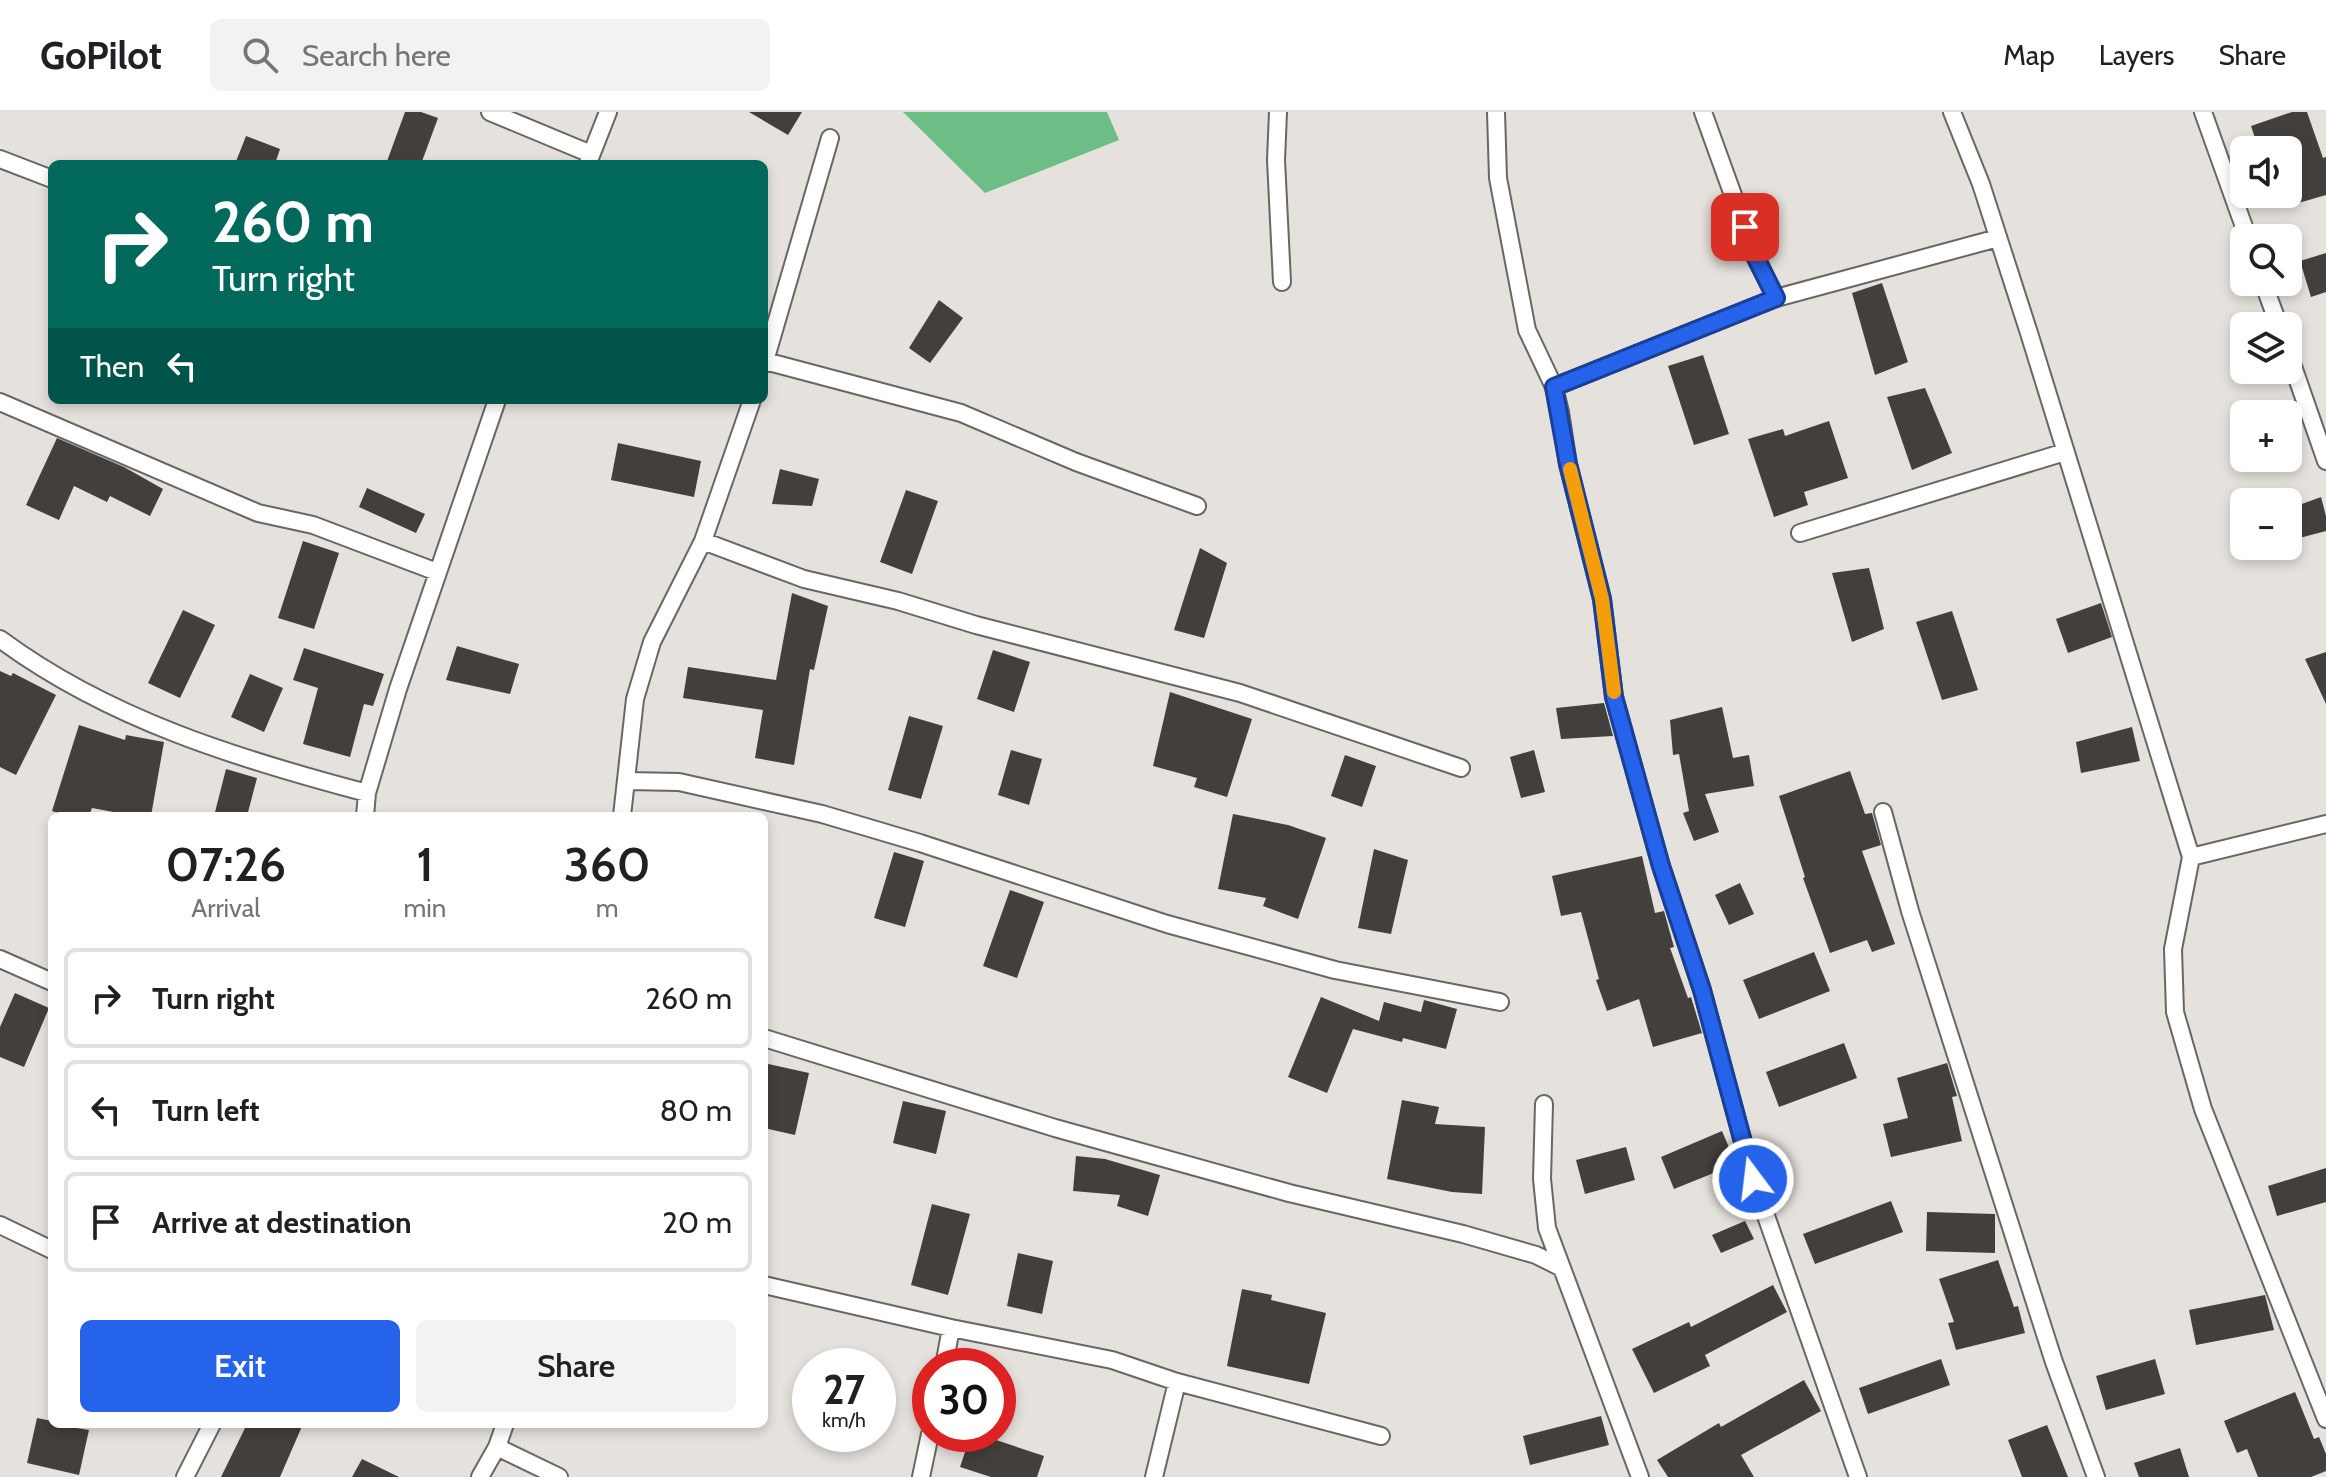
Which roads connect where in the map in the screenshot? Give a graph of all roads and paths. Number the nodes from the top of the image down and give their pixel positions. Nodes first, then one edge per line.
1 (490, 112) edge
2 (608, 112) edge
3 (1278, 112) edge
4 (1496, 112) edge
5 (1703, 112) edge
6 (1952, 112) edge
7 (2203, 112) edge
8 (830, 138) dead end
9 (0, 159) edge
10 (589, 159) edge
11 (48, 177) edge
12 (2243, 224) edge
13 (1998, 238) junction
14 (1282, 282) dead end
15 (1776, 298) junction
16 (768, 352) edge
17 (768, 363) edge
18 (2299, 384) edge
19 (1554, 387) junction
20 (0, 402) edge
21 (496, 404) edge
22 (751, 404) edge
23 (2065, 452) junction
24 (2326, 461) edge
25 (1197, 506) dead end
26 (1800, 533) dead end
27 (703, 541) junction
28 (437, 572) junction
29 (0, 639) edge
30 (1461, 768) dead end
31 (627, 781) junction
32 (367, 793) junction
33 (365, 812) edge
34 (623, 812) edge
35 (1883, 812) dead end
36 (2326, 824) edge
37 (2191, 857) junction
38 (0, 959) edge
39 (48, 980) edge
40 (1500, 1002) dead end
41 (768, 1039) edge
42 (1544, 1104) dead end
43 (0, 1225) edge
44 (48, 1248) edge
45 (1562, 1268) junction
46 (768, 1286) edge
47 (951, 1328) junction
48 (947, 1348) edge
49 (1177, 1382) junction
50 (2320, 1383) edge
51 (2326, 1419) edge
52 (210, 1428) edge
53 (504, 1428) edge
54 (1381, 1436) dead end
55 (497, 1447) junction
56 (926, 1452) edge
57 (185, 1477) edge
58 (480, 1477) edge
59 (559, 1477) edge
60 (921, 1477) edge
61 (1154, 1477) edge
62 (1640, 1477) edge
63 (1858, 1477) edge
64 (2096, 1477) edge

1 - 10 street
2 - 10 street
3 - 14 street
4 - 19 street
5 - 15 street
6 - 13 street
7 - 12 street
8 - 16 street
9 - 11 street
13 - 15 street
13 - 23 street
15 - 19 street
17 - 25 street
18 - 24 street
19 - 63 street
20 - 28 street
21 - 28 street
22 - 27 street
23 - 26 street
23 - 37 street
27 - 30 street
27 - 31 street
28 - 32 street
29 - 32 street
31 - 34 street
31 - 40 street
32 - 33 street
35 - 64 street
36 - 37 street
37 - 50 street
38 - 39 street
41 - 45 street
42 - 45 street
43 - 44 street
45 - 62 street
46 - 47 street
47 - 48 street
47 - 49 street
49 - 54 street
49 - 61 street
50 - 51 street
52 - 57 street
53 - 55 street
55 - 58 street
55 - 59 street
56 - 60 street

